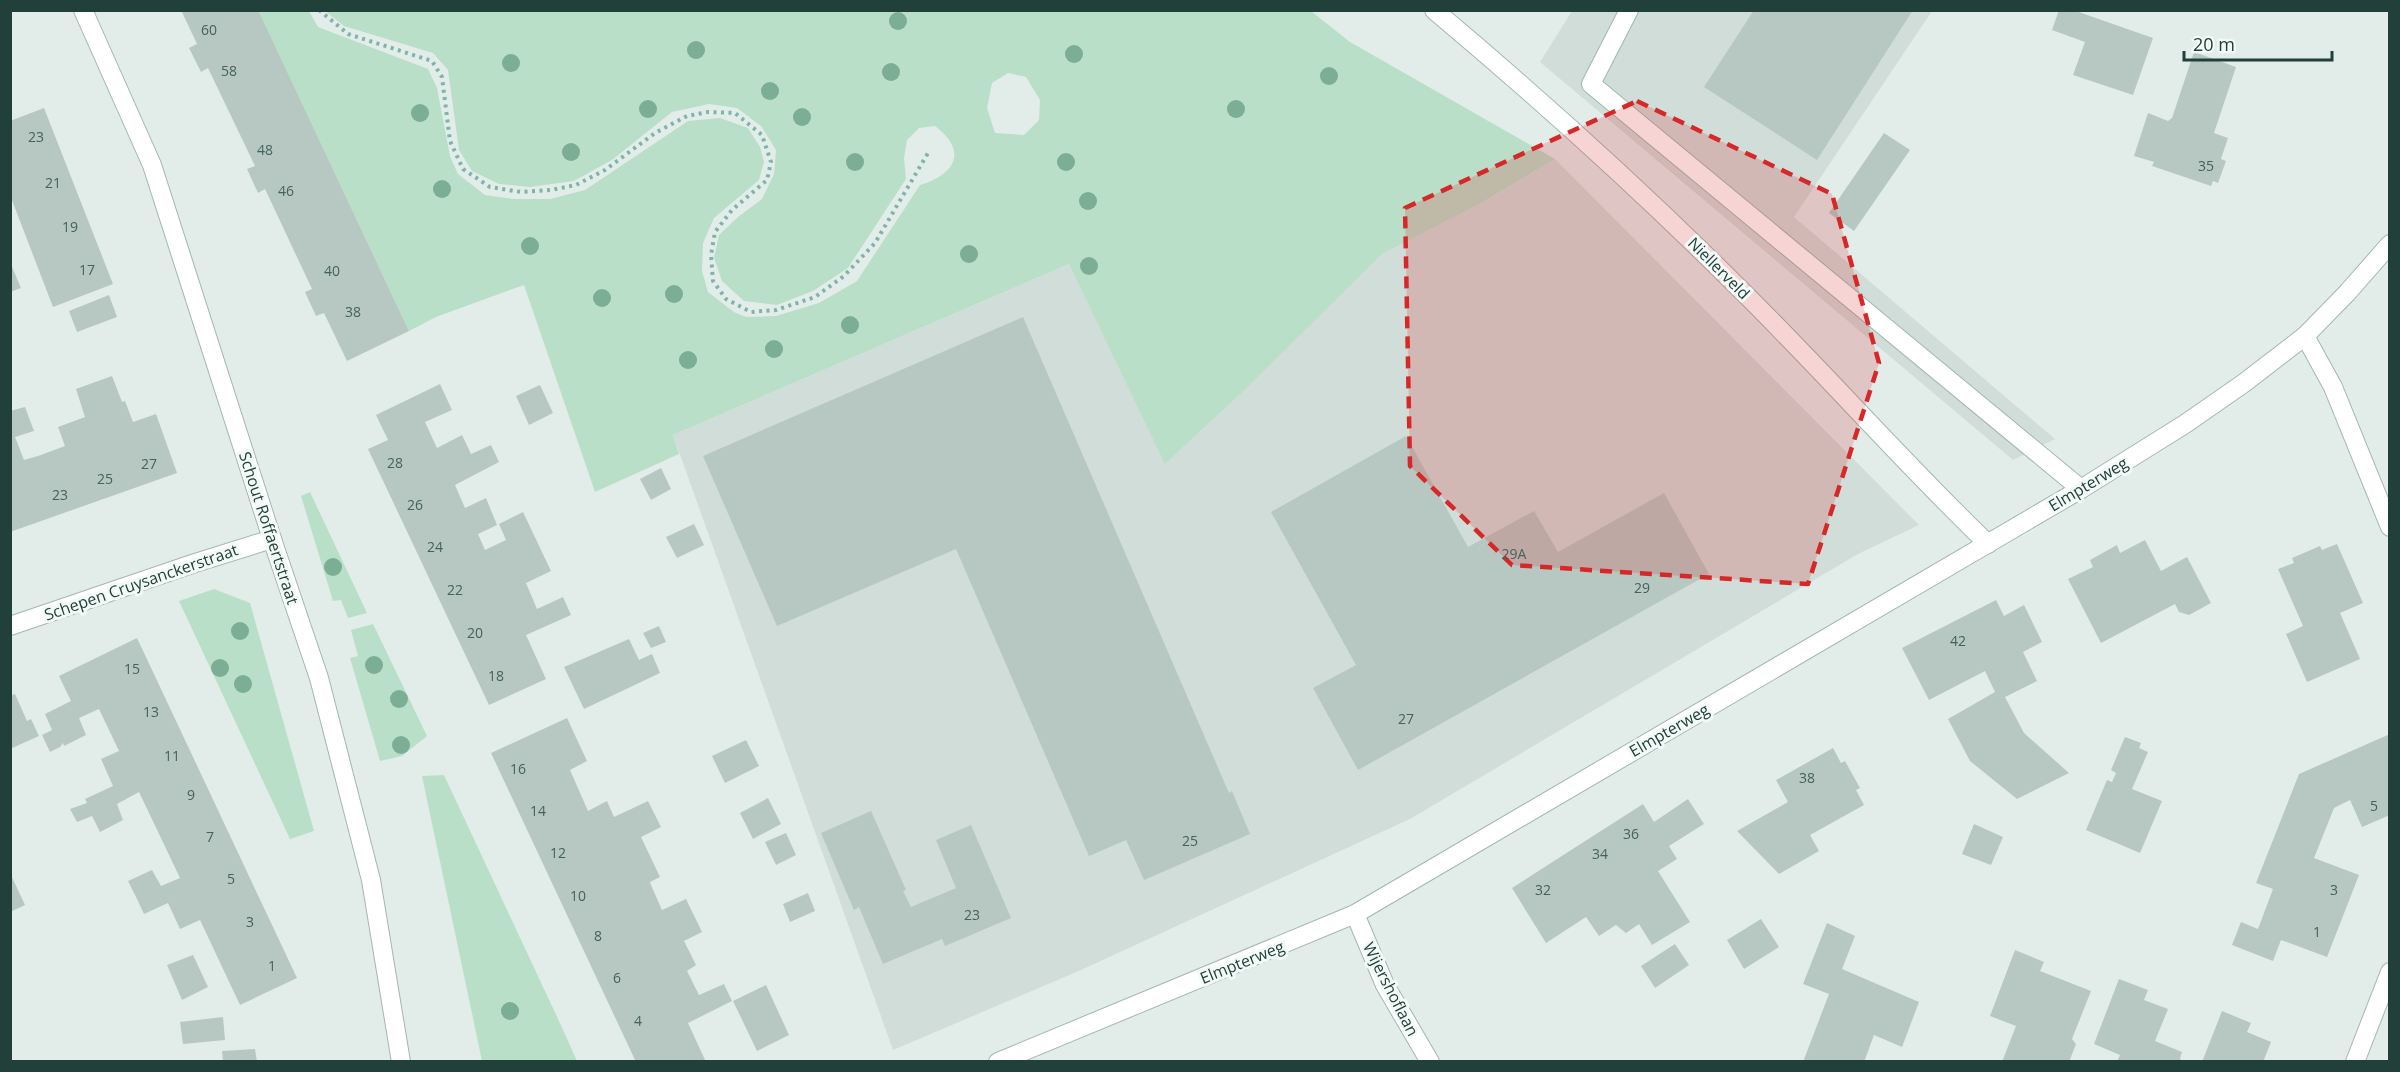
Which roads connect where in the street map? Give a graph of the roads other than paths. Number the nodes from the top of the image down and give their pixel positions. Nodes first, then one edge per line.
1 (83, 10) edge
2 (1434, 10) edge
3 (1629, 10) edge
4 (2390, 244) edge
5 (2305, 336) junction
6 (2081, 489) junction
7 (2390, 527) edge
8 (272, 539) junction
9 (1988, 544) junction
10 (10, 626) edge
11 (1354, 914) junction
12 (2390, 972) edge
13 (402, 1062) edge
14 (998, 1062) edge
15 (1430, 1062) edge
16 (2355, 1062) edge

1 - 8 street, Schout Roffaertstraat
2 - 9 street, Niellerveld
3 - 6 street
4 - 5 street, Elmpterweg
5 - 6 street, Elmpterweg
5 - 7 street
6 - 9 street, Elmpterweg
8 - 10 street, Schepen Cruysanckerstraat
8 - 13 street, Schout Roffaertstraat
9 - 11 street, Elmpterweg
11 - 14 street, Elmpterweg
11 - 15 street, Wijershoflaan
12 - 16 street

